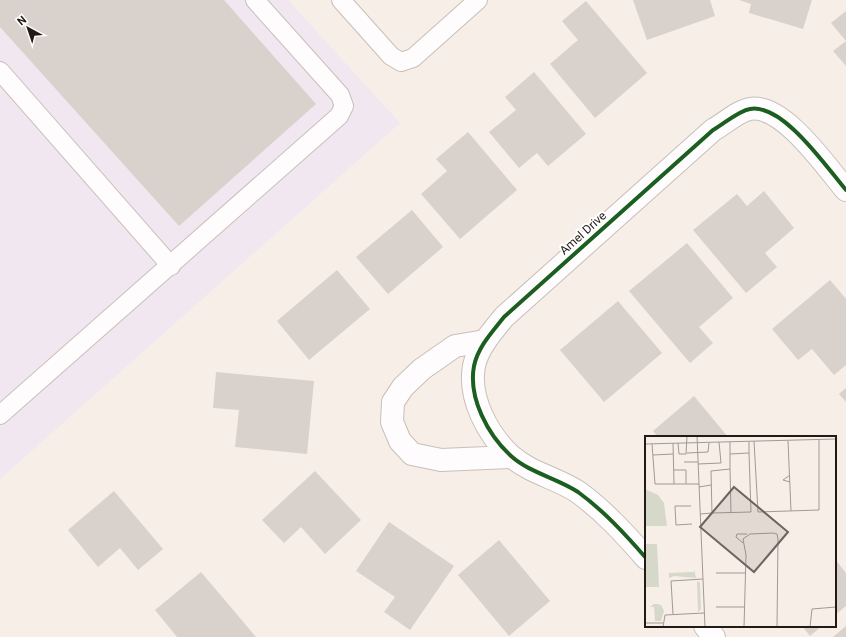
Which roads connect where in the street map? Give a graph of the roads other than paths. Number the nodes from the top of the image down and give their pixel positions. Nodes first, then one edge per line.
1 (255, 0) edge
2 (341, 0) edge
3 (478, 0) edge
4 (0, 71) edge
5 (846, 190) edge
6 (171, 266) junction
7 (485, 341) junction
8 (0, 415) edge
9 (511, 456) junction
10 (645, 557) edge
11 (706, 627) edge
12 (714, 637) edge

1 - 6 lane
2 - 3 lane
4 - 6 lane
5 - 7 street, Amel Drive
6 - 8 lane
7 - 9 street, Amel Drive
7 - 9 street
9 - 10 street
11 - 12 street

